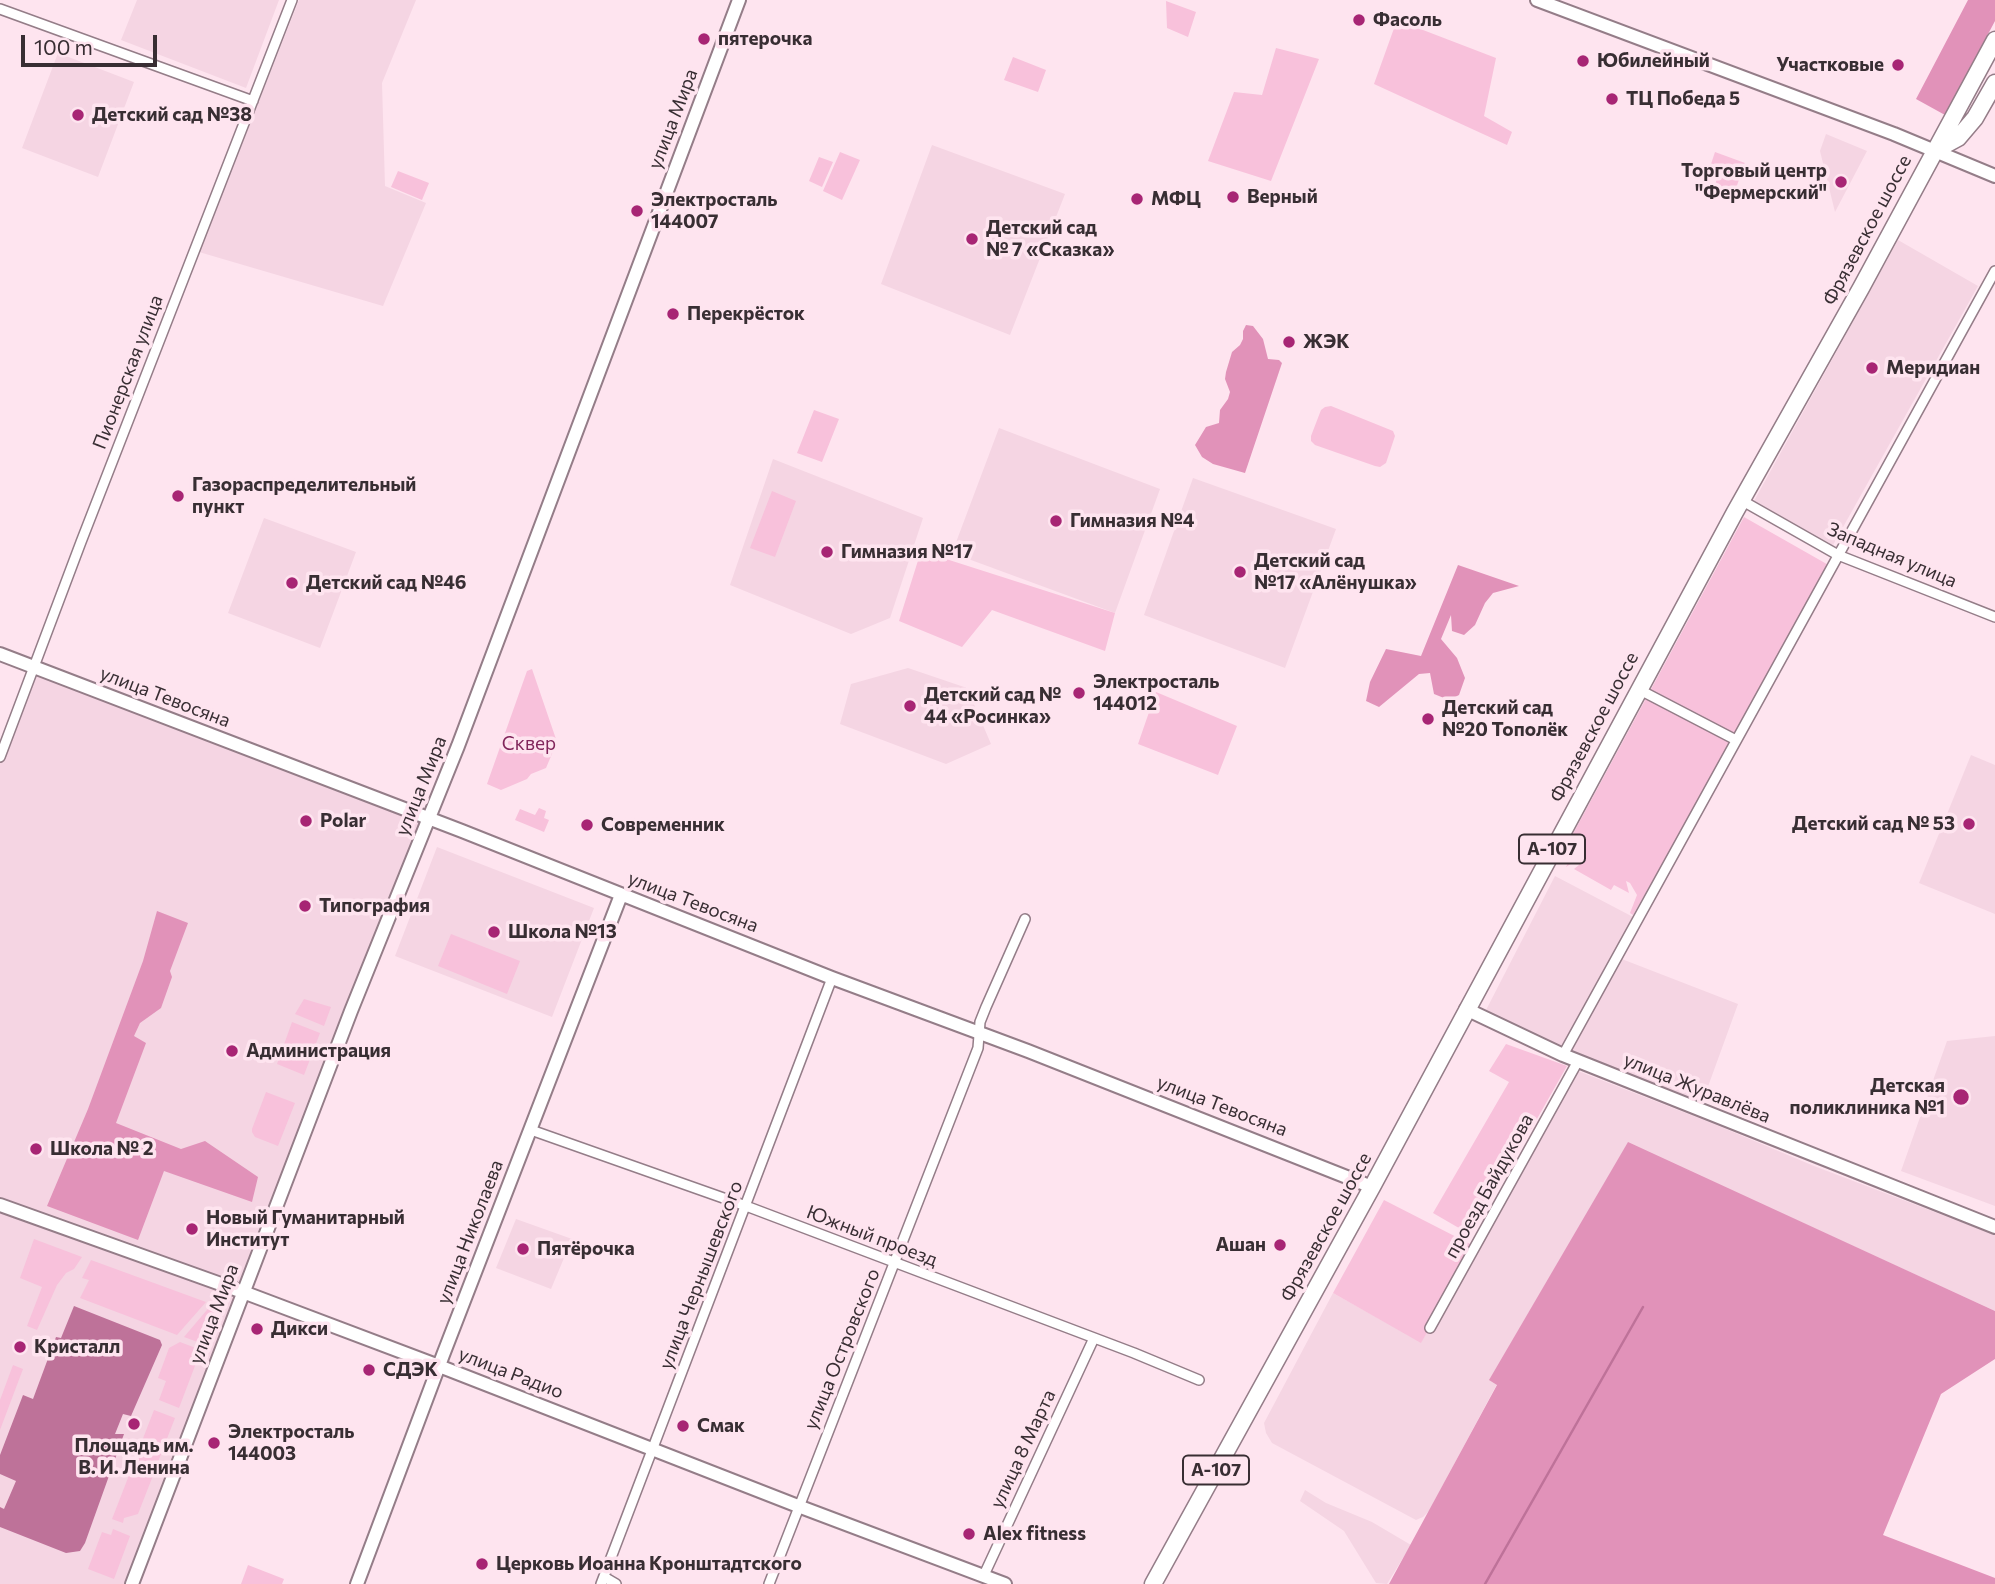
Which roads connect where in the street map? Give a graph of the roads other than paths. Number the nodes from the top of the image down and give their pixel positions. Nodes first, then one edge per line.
1 (292, 0) edge
2 (739, 0) edge
3 (1537, 0) edge
4 (0, 9) edge
5 (1995, 40) edge
6 (1995, 83) edge
7 (253, 101) junction
8 (1934, 151) junction
9 (1995, 176) edge
10 (1995, 271) edge
11 (1741, 500) junction
12 (1838, 555) junction
13 (1995, 617) edge
14 (0, 654) edge
15 (34, 666) junction
16 (1638, 689) junction
17 (1736, 740) junction
18 (0, 757) edge
19 (429, 818) junction
20 (621, 895) junction
21 (1025, 919) dead end
22 (832, 978) junction
23 (1466, 1009) junction
24 (979, 1032) junction
25 (1563, 1055) junction
26 (1578, 1061) junction
27 (531, 1130) junction
28 (1372, 1186) junction
29 (0, 1205) edge
30 (746, 1206) junction
31 (1995, 1227) edge
32 (895, 1264) junction
33 (243, 1293) junction
34 (1430, 1328) dead end
35 (1094, 1338) junction
36 (439, 1366) junction
37 (1199, 1380) dead end
38 (652, 1450) junction
39 (798, 1506) junction
40 (984, 1575) junction
41 (603, 1581) edge
42 (132, 1584) edge
43 (357, 1584) edge
44 (616, 1584) edge
45 (769, 1584) edge
46 (1005, 1584) edge
47 (1153, 1584) edge

1 - 7 street, Пионерская улица
2 - 19 main road, улица Мира
3 - 8 main road
4 - 7 street
5 - 8 highway, Фрязевское шоссе / А-107
6 - 8 highway
7 - 15 street, Пионерская улица
8 - 9 main road
8 - 11 highway, Фрязевское шоссе / А-107
10 - 12 street
11 - 12 street, Западная улица
11 - 16 highway, Фрязевское шоссе / А-107
12 - 13 street, Западная улица
12 - 17 street
14 - 15 main road, улица Тевосяна
15 - 18 street, Пионерская улица
15 - 19 main road, улица Тевосяна
16 - 17 street
16 - 23 highway, Фрязевское шоссе / А-107
17 - 25 street
19 - 20 main road, улица Тевосяна
19 - 33 main road, улица Мира
20 - 22 main road, улица Тевосяна
20 - 27 main road, улица Николаева
21 - 24 street
22 - 24 main road, улица Тевосяна
22 - 30 street, улица Чернышевского
23 - 25 main road, улица Журавлёва
23 - 28 highway, Фрязевское шоссе / А-107
24 - 28 main road, улица Тевосяна
24 - 32 street, улица Островского
25 - 26 main road, улица Журавлёва
26 - 31 main road, улица Журавлёва
26 - 34 street, проезд Байдукова
27 - 30 street, Южный проезд
27 - 36 main road, улица Николаева
28 - 47 highway, Фрязевское шоссе / А-107
29 - 33 main road, улица Радио
30 - 32 street, Южный проезд
30 - 38 street, улица Чернышевского
32 - 35 street, Южный проезд
32 - 39 street, улица Островского
33 - 36 main road, улица Радио
33 - 42 main road, улица Мира
35 - 37 street, Южный проезд
35 - 40 street, улица 8 Марта
36 - 38 main road, улица Радио
36 - 43 main road, улица Николаева
38 - 39 main road, улица Радио
38 - 41 street, улица Чернышевского
39 - 40 main road, улица Радио
39 - 45 street, улица Островского
40 - 46 main road, улица Радио
41 - 44 street

